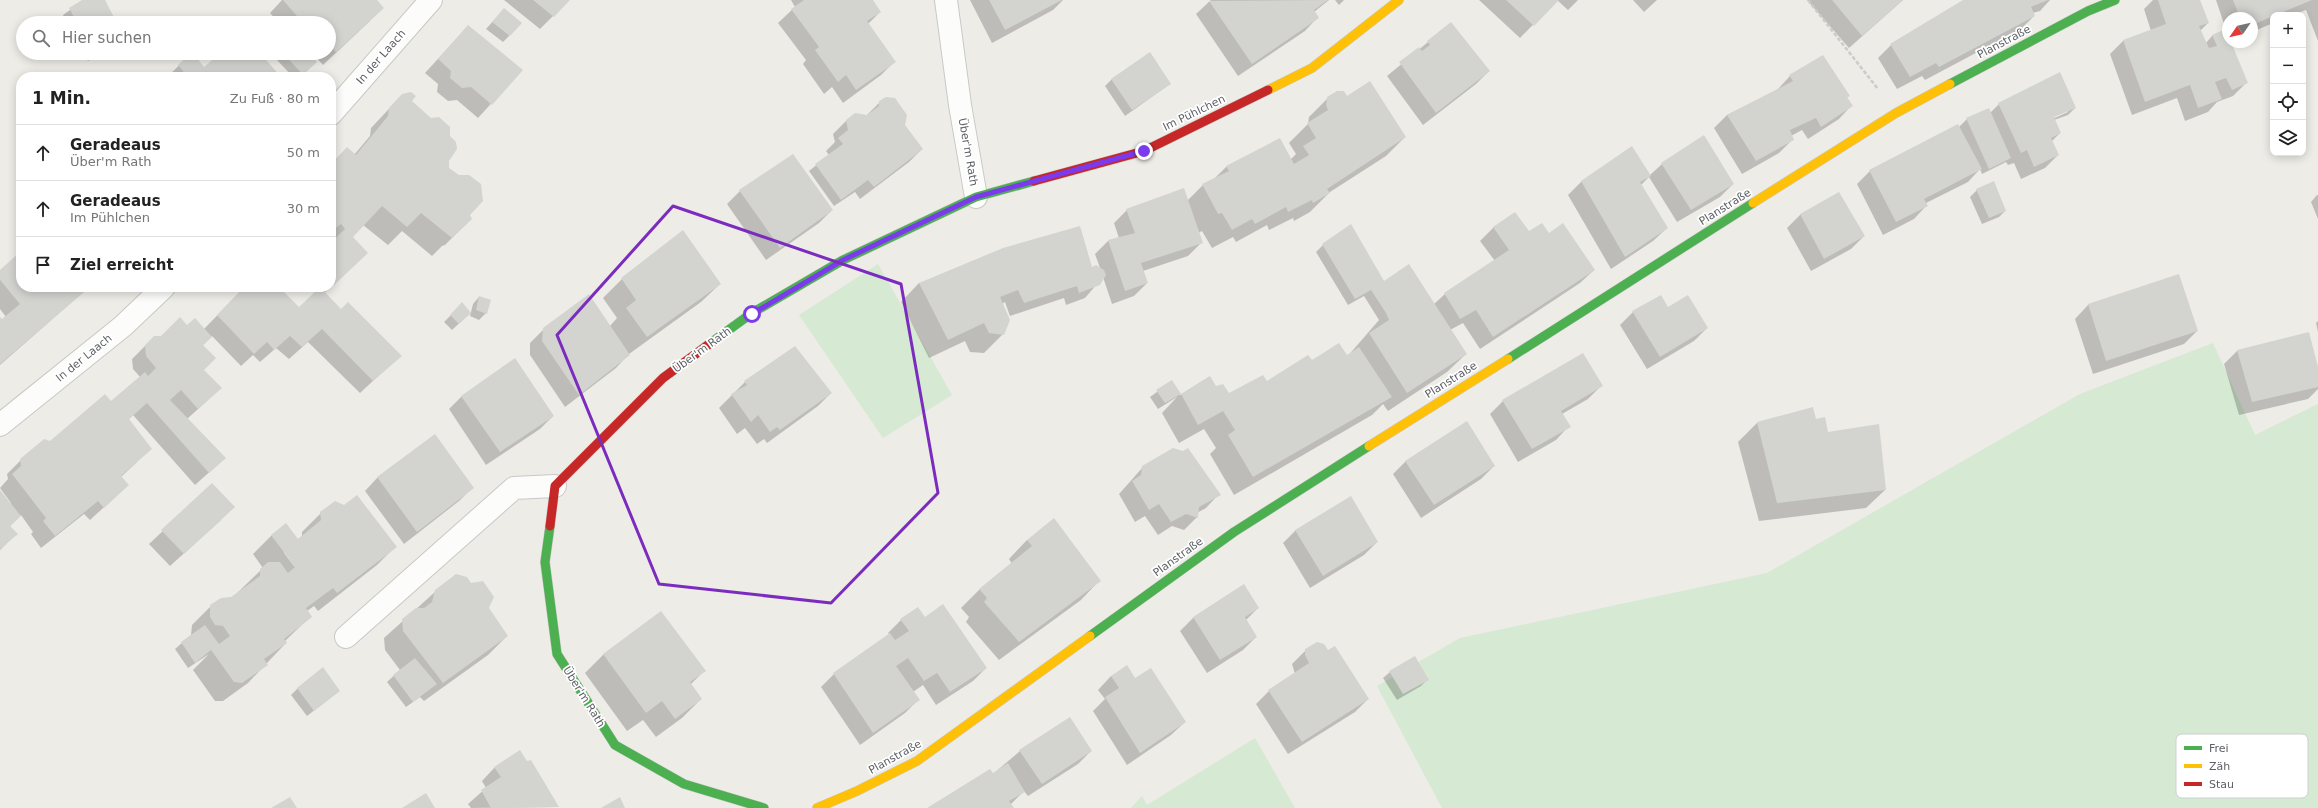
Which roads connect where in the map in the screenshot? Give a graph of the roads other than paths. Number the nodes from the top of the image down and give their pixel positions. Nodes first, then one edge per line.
1 (431, 0) edge
2 (946, 0) edge
3 (1399, 0) edge
4 (2115, 0) edge
5 (336, 108) edge
6 (976, 197) junction
7 (159, 292) edge
8 (0, 425) edge
9 (555, 486) junction
10 (346, 637) dead end
11 (764, 808) edge
12 (817, 808) edge

1 - 5 street, In der Laach
2 - 6 street, Über'm Rath
3 - 6 street, Im Pühlchen
4 - 12 street, Planstraße
6 - 9 street, Über'm Rath
7 - 8 street, In der Laach
9 - 10 street
9 - 11 street, Über'm Rath

